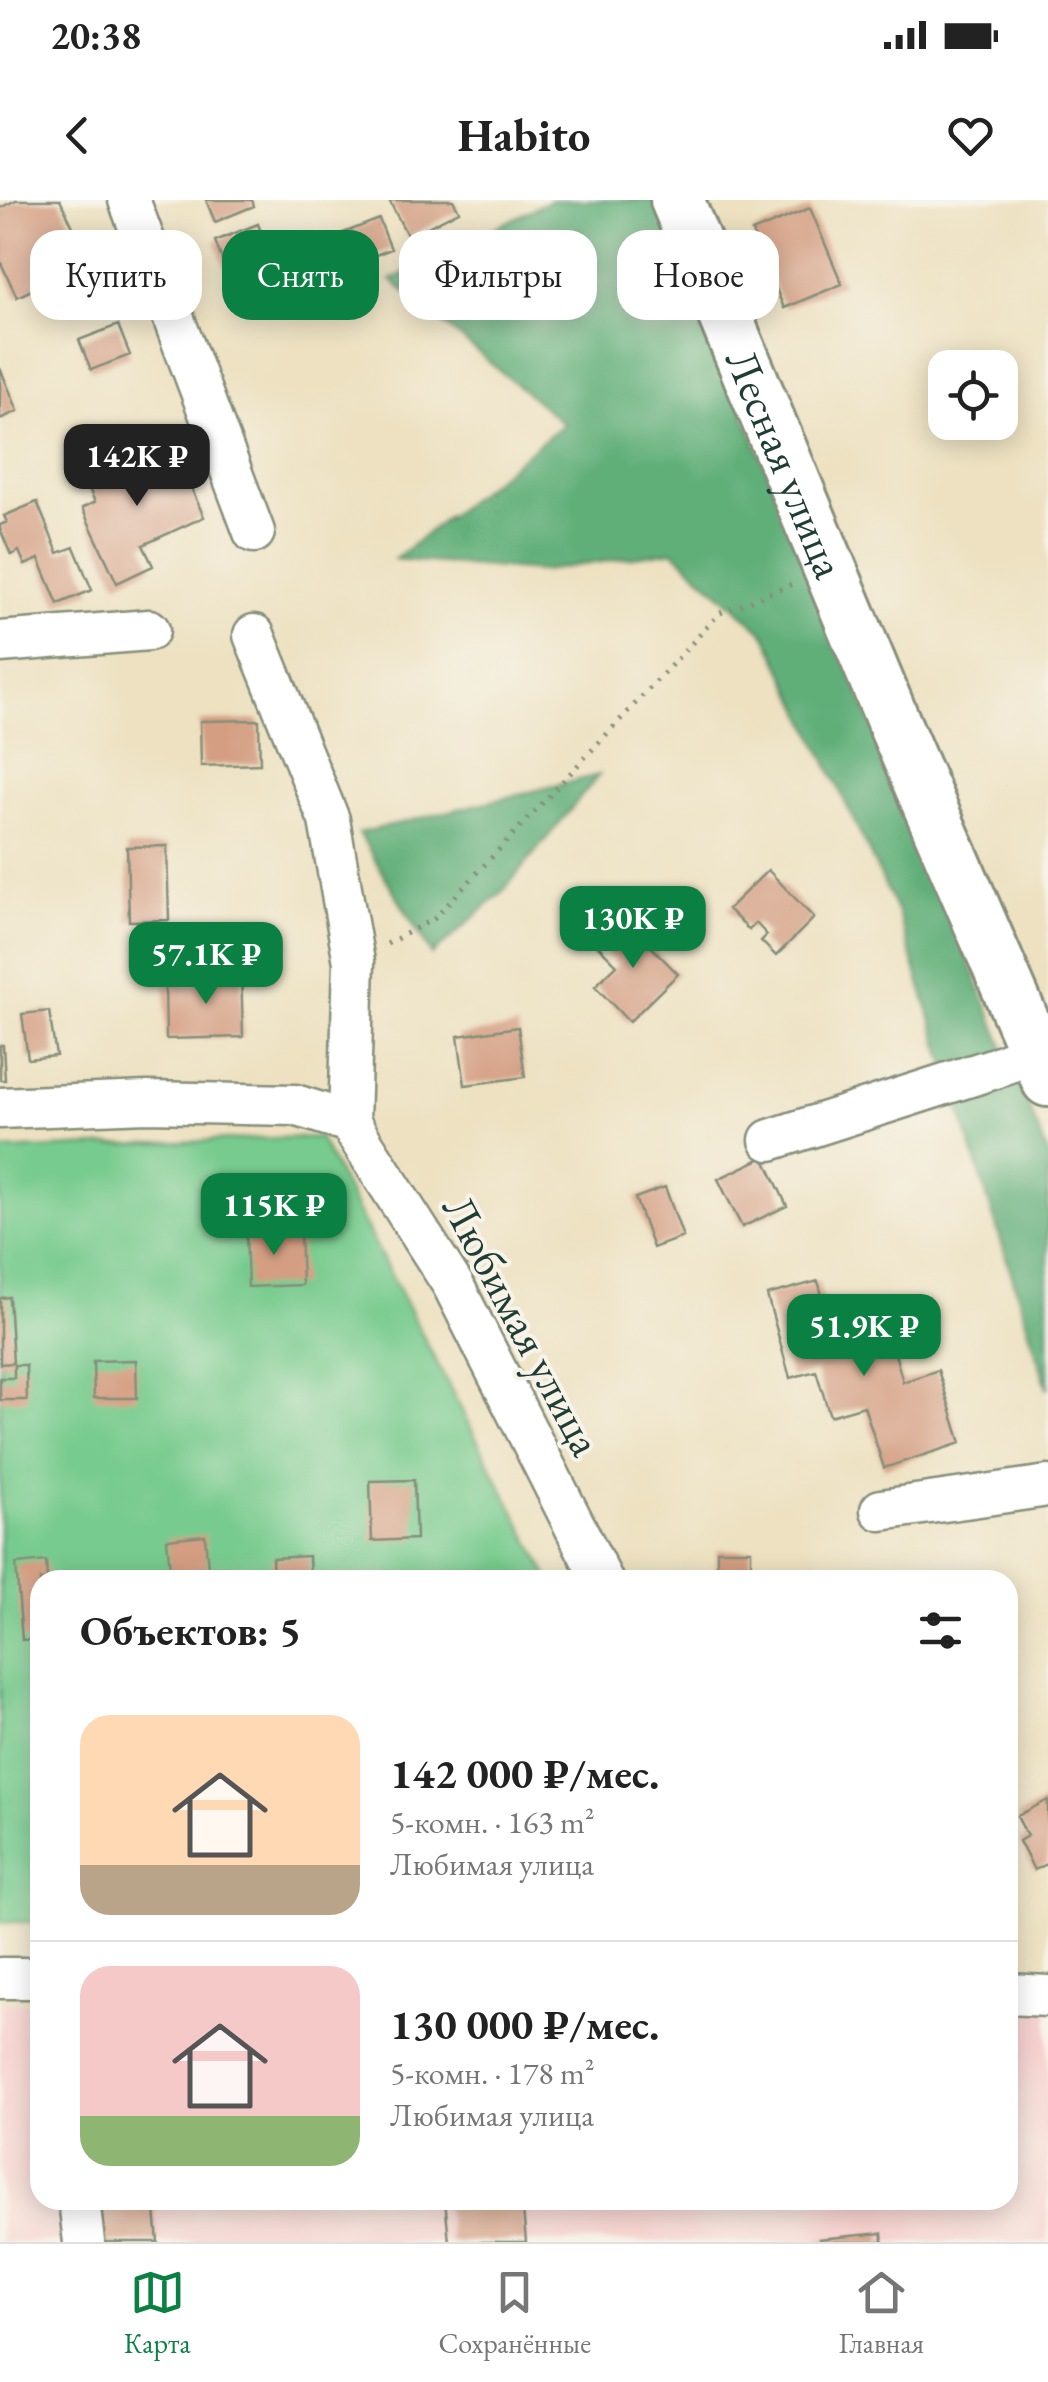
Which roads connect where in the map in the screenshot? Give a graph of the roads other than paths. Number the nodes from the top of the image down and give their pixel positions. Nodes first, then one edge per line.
1 (130, 200) edge
2 (677, 200) edge
3 (254, 532) dead end
4 (149, 630) dead end
5 (254, 635) dead end
6 (0, 642) edge
7 (1044, 1059) edge
8 (0, 1108) edge
9 (349, 1122) junction
10 (770, 1140) dead end
11 (1048, 1486) edge
12 (881, 1510) dead end
13 (597, 1570) edge
14 (0, 1978) edge
15 (30, 1978) edge
16 (1018, 1994) edge
17 (1048, 1996) edge
18 (80, 2210) edge
19 (84, 2242) edge

1 - 3 street
2 - 7 main road, Лесная улица
4 - 6 street
5 - 9 street
7 - 10 street
8 - 9 street
9 - 13 street, Любимая улица
11 - 12 street
14 - 15 street
16 - 17 street
18 - 19 street

